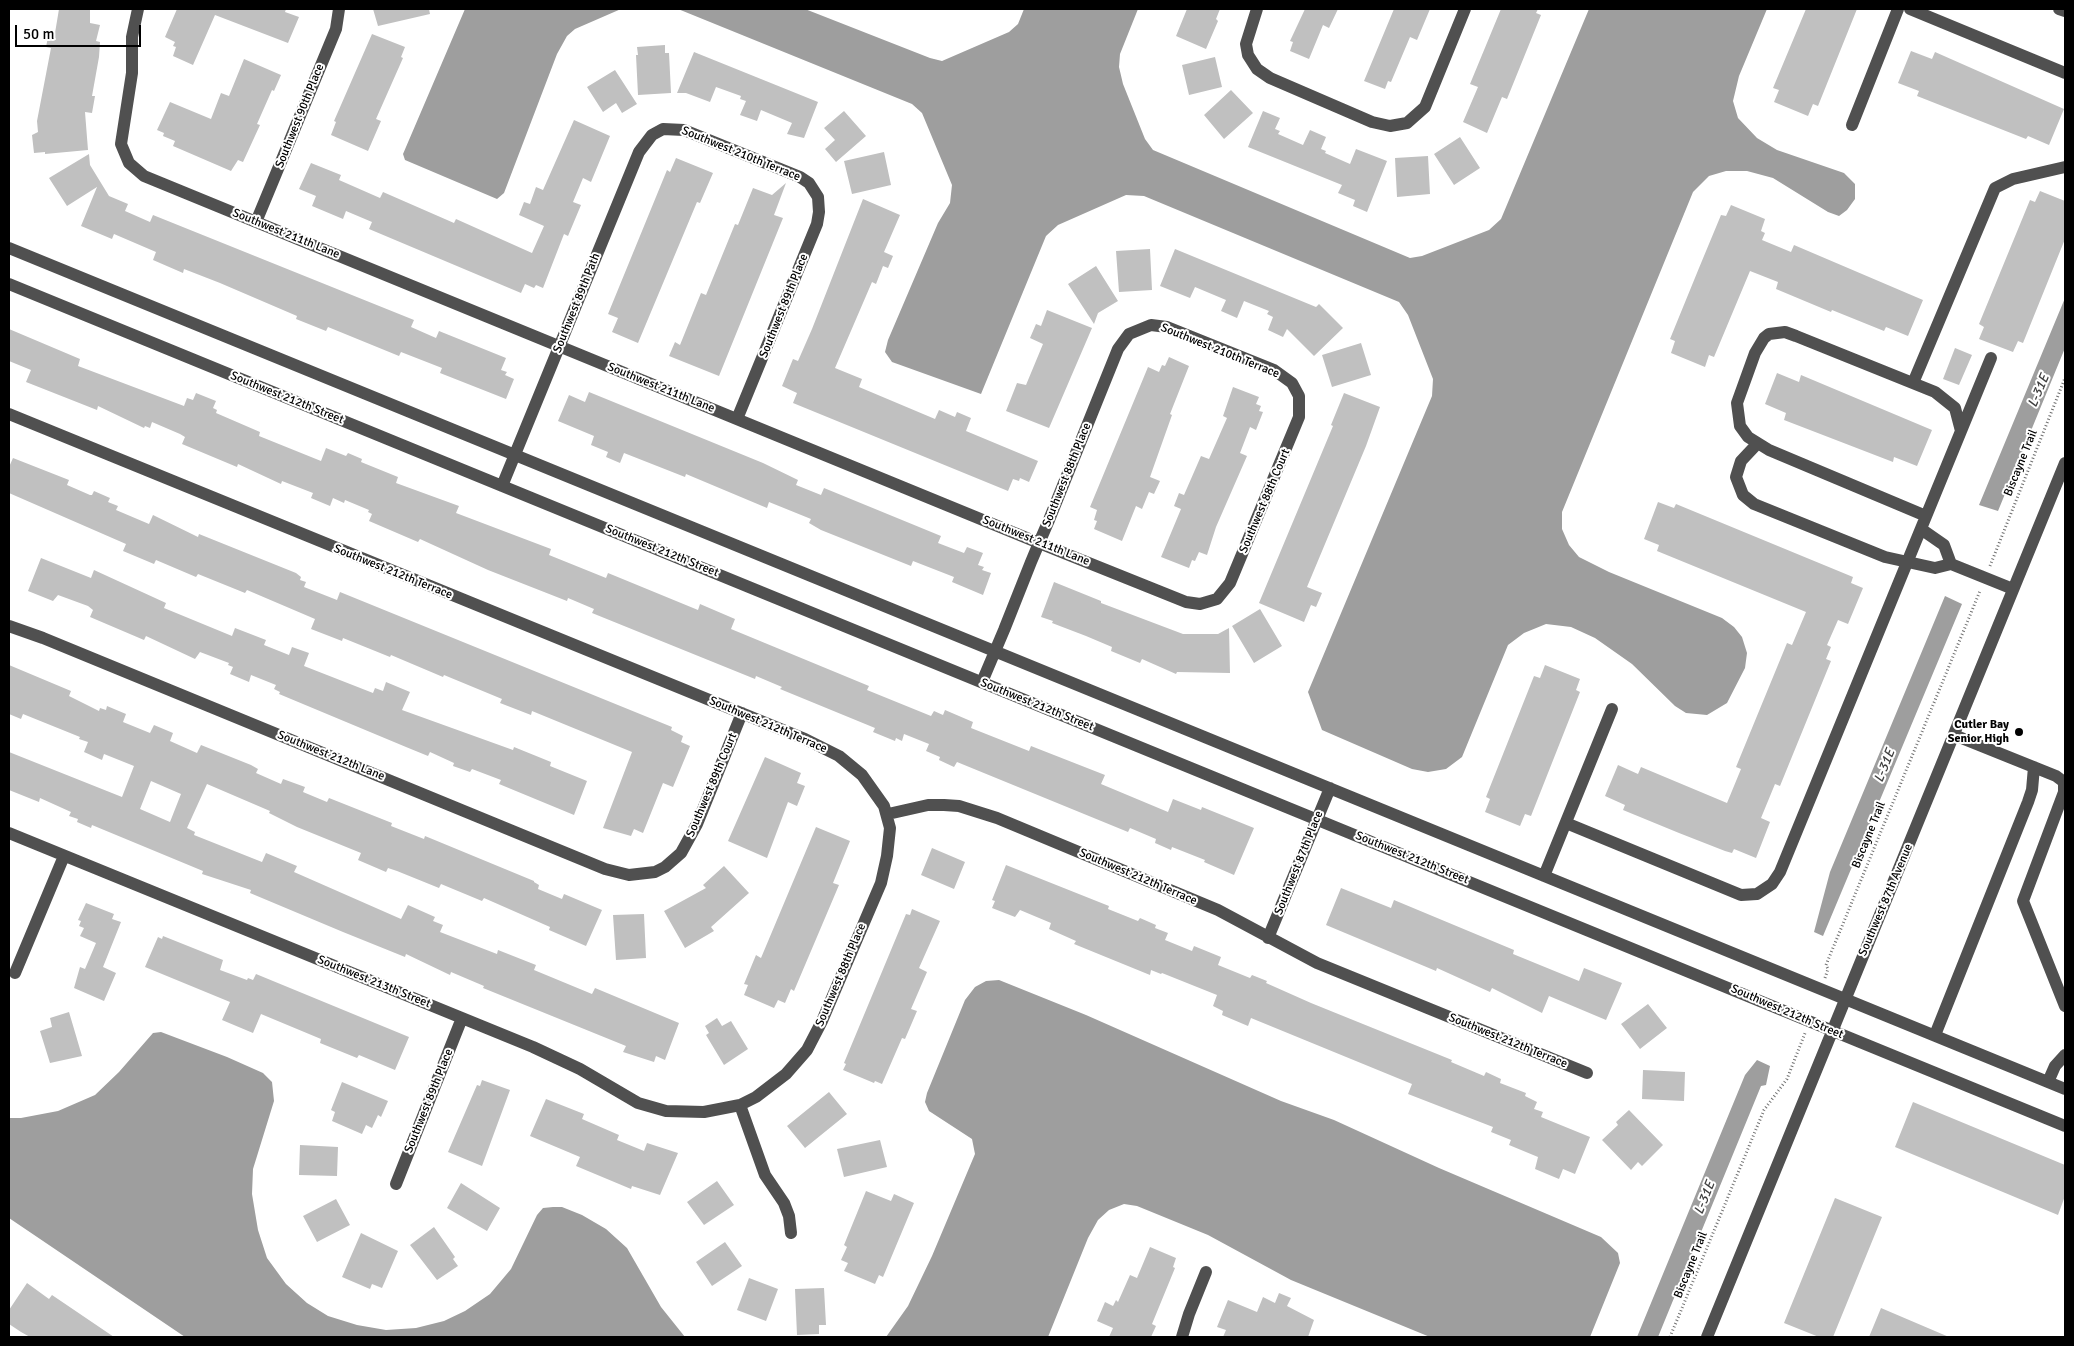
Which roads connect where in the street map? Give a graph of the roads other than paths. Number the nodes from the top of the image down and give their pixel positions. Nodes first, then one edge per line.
1 (138, 9) edge
2 (339, 9) edge
3 (1257, 9) edge
4 (1465, 9) edge
5 (1898, 9) edge
6 (1910, 9) edge
7 (2059, 9) edge
8 (2065, 11) edge
9 (2065, 73) edge
10 (1852, 125) dead end
11 (663, 129) joint
12 (2065, 167) edge
13 (815, 191) joint
14 (256, 222) junction
15 (9, 248) edge
16 (9, 284) edge
17 (1136, 329) joint
18 (559, 346) junction
19 (1991, 358) dead end
20 (1913, 383) junction
21 (1297, 392) joint
22 (9, 414) edge
23 (737, 419) junction
24 (1960, 431) junction
25 (1757, 444) junction
26 (514, 456) junction
27 (2065, 463) edge
28 (502, 486) junction
29 (1926, 516) junction
30 (1921, 529) junction
31 (1039, 543) junction
32 (1907, 563) junction
33 (1952, 564) junction
34 (2013, 589) junction
35 (1212, 601) joint
36 (9, 626) edge
37 (994, 652) junction
38 (982, 682) junction
39 (1612, 709) dead end
40 (742, 714) junction
41 (1954, 735) junction
42 (2034, 767) junction
43 (1330, 788) junction
44 (888, 814) junction
45 (1317, 819) junction
46 (1566, 823) junction
47 (9, 833) edge
48 (64, 856) junction
49 (656, 872) joint
50 (1544, 876) junction
51 (1268, 938) junction
52 (15, 973) dead end
53 (1845, 999) junction
54 (2065, 1006) edge
55 (462, 1018) junction
56 (1832, 1031) junction
57 (1935, 1035) junction
58 (2065, 1055) edge
59 (1587, 1073) dead end
60 (2048, 1082) junction
61 (2065, 1089) edge
62 (740, 1105) junction
63 (2065, 1126) edge
64 (396, 1184) dead end
65 (791, 1233) dead end
66 (1206, 1272) dead end
67 (1182, 1337) edge
68 (1707, 1337) edge

1 - 14 street, Southwest 211th Lane
2 - 14 street, Southwest 90th Place
3 - 4 street
5 - 10 street
6 - 9 street
7 - 8 street
11 - 13 street, Southwest 210th Terrace
11 - 18 street, Southwest 89th Path
12 - 20 street
13 - 23 street, Southwest 89th Place
14 - 18 street, Southwest 211th Lane
15 - 26 street
16 - 28 street, Southwest 212th Street
17 - 21 street, Southwest 210th Terrace
17 - 31 street, Southwest 88th Place
18 - 23 street, Southwest 211th Lane
18 - 26 street, Southwest 89th Path
19 - 24 street
20 - 24 street
20 - 25 street
21 - 35 street, Southwest 88th Court
22 - 40 street, Southwest 212th Terrace
23 - 31 street, Southwest 211th Lane
24 - 29 street
25 - 29 street
25 - 32 street
26 - 28 street, Southwest 89th Path
26 - 37 street
27 - 34 street, Southwest 87th Avenue
28 - 38 street, Southwest 212th Street
29 - 30 street
30 - 32 street
30 - 33 street
31 - 35 street, Southwest 211th Lane
31 - 37 street, Southwest 88th Place
32 - 33 street
32 - 46 street
33 - 34 street
34 - 41 street, Southwest 87th Avenue
36 - 49 street, Southwest 212th Lane
37 - 38 street, Southwest 88th Place
37 - 43 street
38 - 45 street, Southwest 212th Street
39 - 46 street
40 - 44 street, Southwest 212th Terrace
40 - 49 street, Southwest 89th Court
41 - 42 street
41 - 53 street, Southwest 87th Avenue
42 - 54 street
42 - 57 street
43 - 45 street, Southwest 87th Place
43 - 50 street
44 - 51 street, Southwest 212th Terrace
44 - 62 street, Southwest 88th Place
45 - 51 street, Southwest 87th Place
45 - 56 street, Southwest 212th Street
46 - 50 street
47 - 48 street, Southwest 213th Street
48 - 52 street
48 - 55 street, Southwest 213th Street
50 - 53 street
51 - 59 street, Southwest 212th Terrace
53 - 56 street, Southwest 87th Avenue
53 - 57 street
55 - 62 street, Southwest 213th Street
55 - 64 street, Southwest 89th Place
56 - 63 street, Southwest 212th Street
56 - 68 street, Southwest 87th Avenue
57 - 60 street
58 - 60 street
60 - 61 street
62 - 65 street
66 - 67 street

